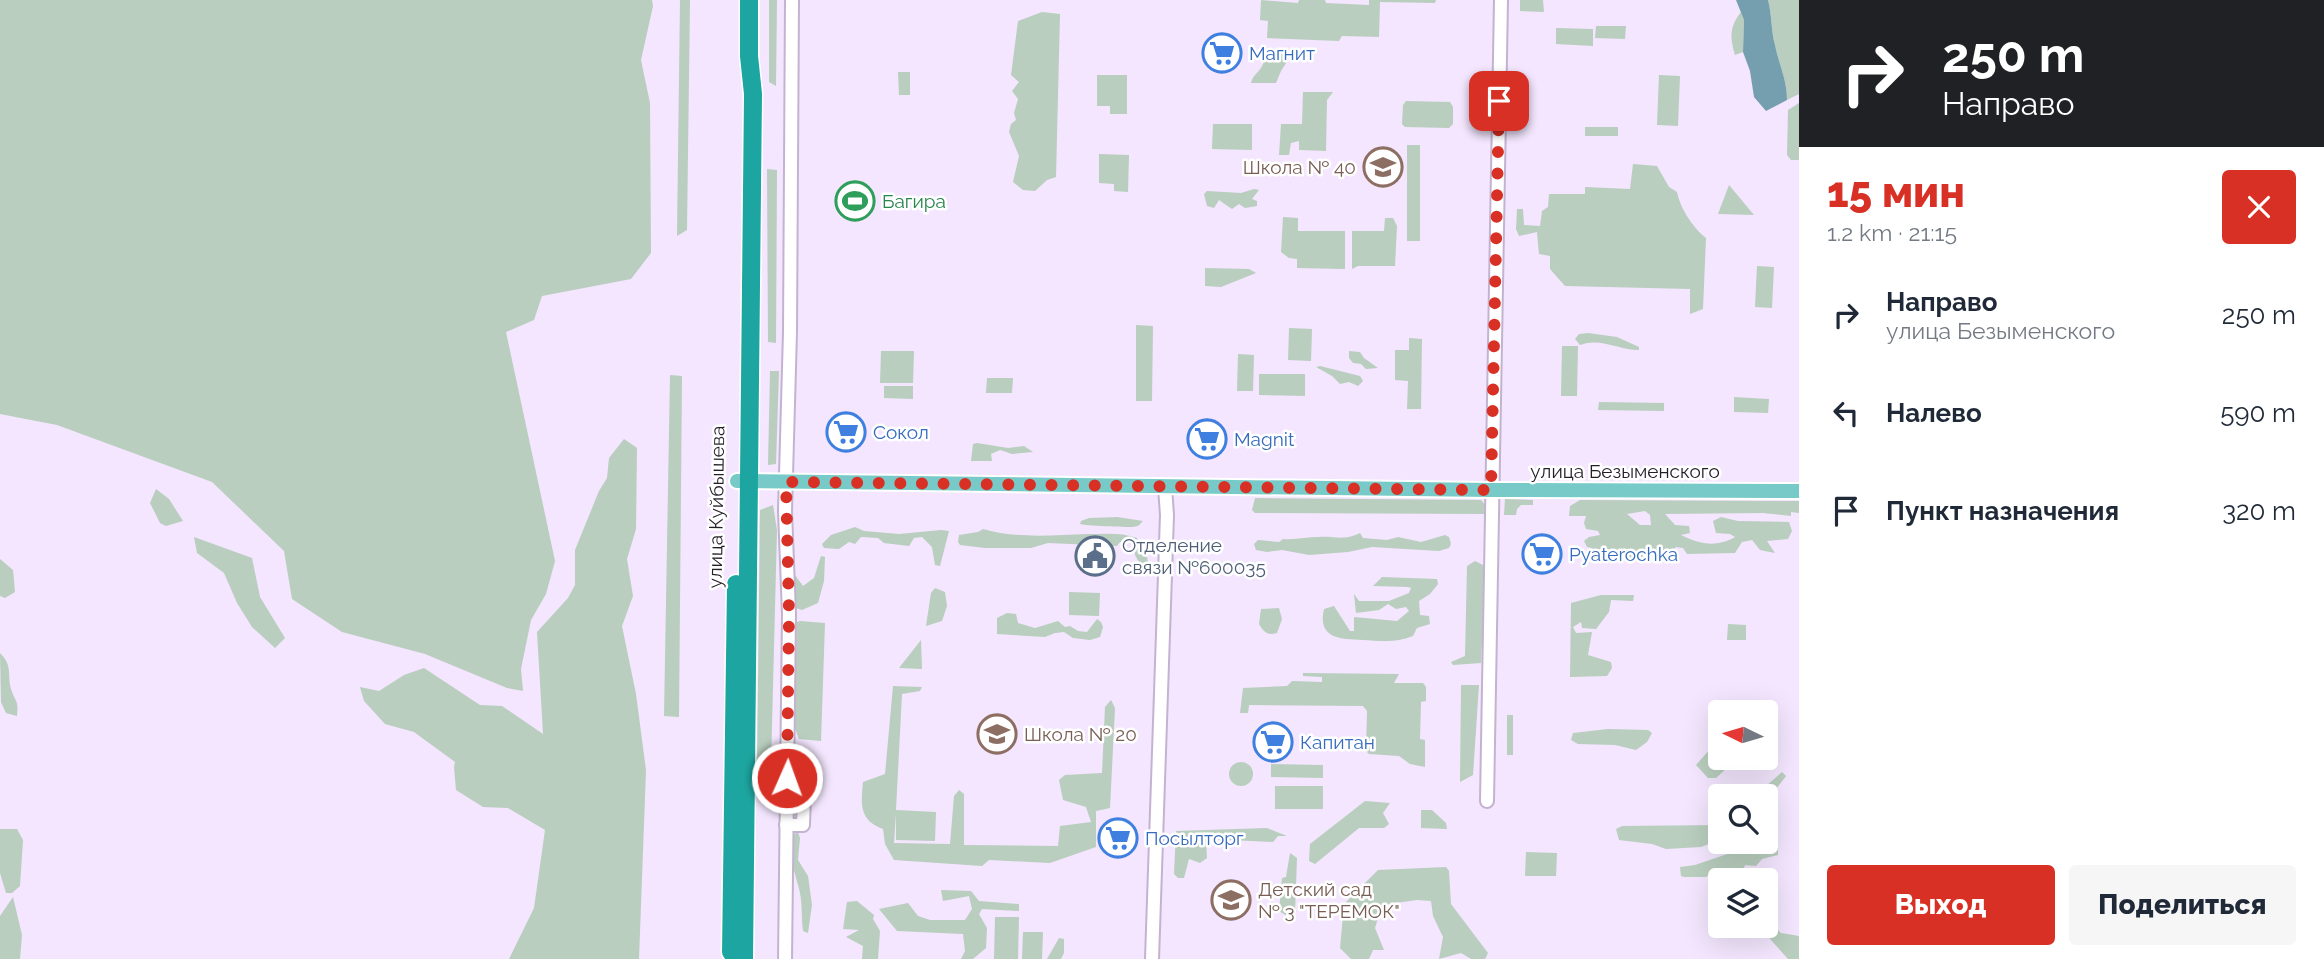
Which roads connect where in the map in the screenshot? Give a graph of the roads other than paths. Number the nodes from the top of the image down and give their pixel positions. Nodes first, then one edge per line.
1 (749, 0) edge
2 (792, 0) edge
3 (1501, 0) edge
4 (743, 481) junction
5 (786, 482) junction
6 (1165, 487) junction
7 (1491, 490) junction
8 (1799, 491) edge
9 (788, 756) junction
10 (1487, 801) dead end
11 (786, 825) junction
12 (731, 959) edge
13 (744, 959) edge
14 (785, 959) edge
15 (1152, 959) edge

1 - 4 highway, улица Куйбышева
2 - 5 street
3 - 7 street
4 - 5 main road, улица Безыменского
4 - 12 highway, улица Куйбышева
4 - 13 highway, улица Куйбышева
5 - 6 main road, улица Безыменского
5 - 9 street
6 - 7 main road, улица Безыменского
6 - 15 street
7 - 8 main road, улица Безыменского
7 - 10 street
9 - 11 street
9 - 11 street
11 - 14 street

